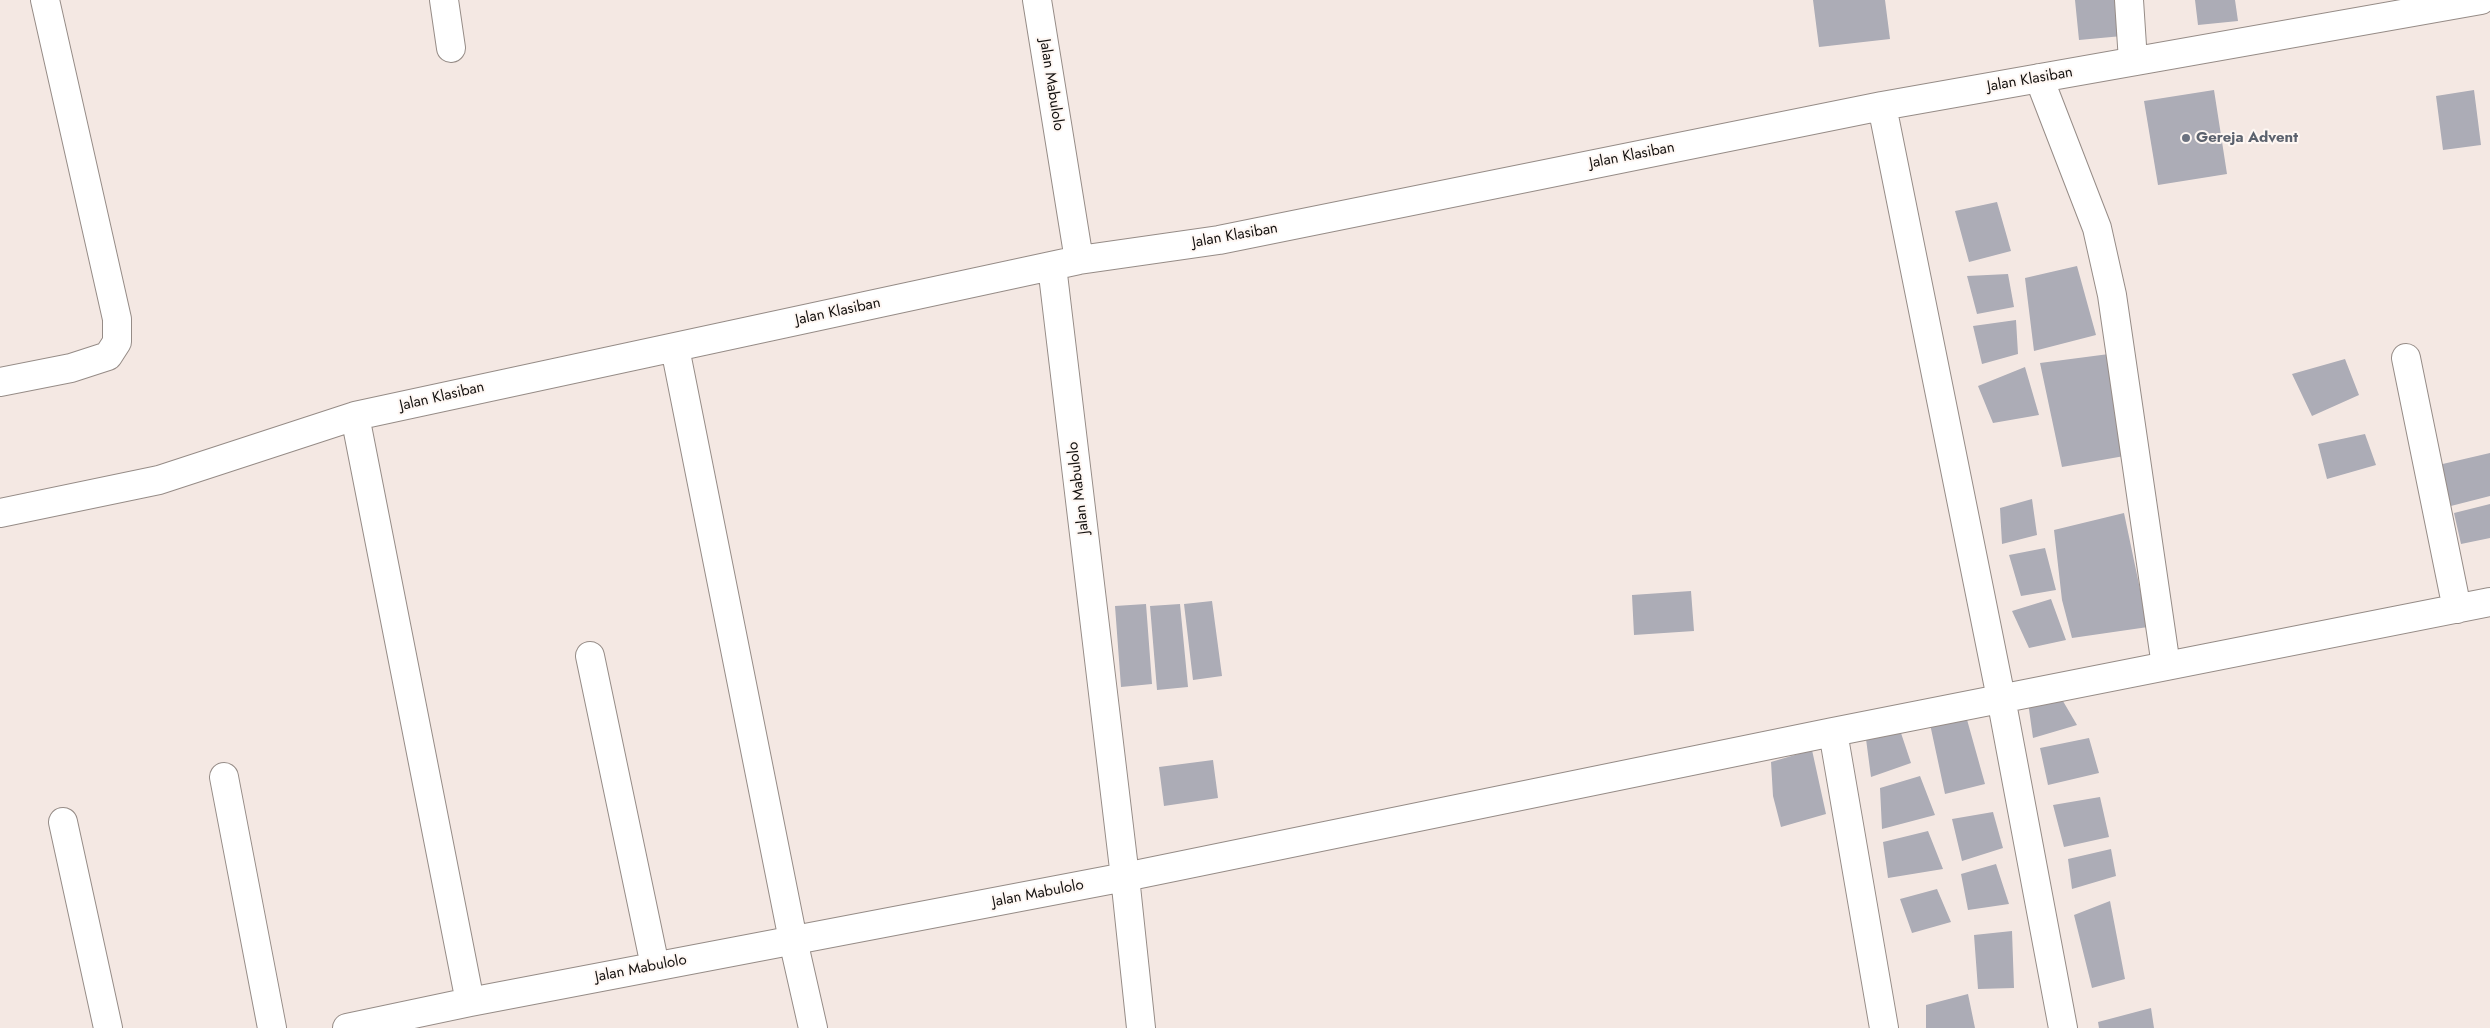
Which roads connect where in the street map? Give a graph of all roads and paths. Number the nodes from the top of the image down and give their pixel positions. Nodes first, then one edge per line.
1 (45, 0) edge
2 (444, 0) edge
3 (1037, 0) edge
4 (2129, 0) edge
5 (2481, 0) edge
6 (450, 48) dead end
7 (2134, 61) junction
8 (2039, 78) junction
9 (1882, 106) junction
10 (1079, 260) junction
11 (1052, 266) junction
12 (675, 348) junction
13 (2406, 358) dead end
14 (0, 382) edge
15 (355, 416) junction
16 (0, 513) edge
17 (2490, 602) edge
18 (2457, 609) junction
19 (590, 656) dead end
20 (2166, 666) junction
21 (2001, 698) junction
22 (1833, 732) junction
23 (224, 777) dead end
24 (63, 822) dead end
25 (1125, 877) junction
26 (793, 940) junction
27 (655, 966) junction
28 (470, 1002) junction
29 (445, 1018) edge
30 (108, 1028) edge
31 (272, 1028) edge
32 (347, 1028) edge
33 (813, 1028) edge
34 (1141, 1028) edge
35 (1884, 1028) edge
36 (2063, 1028) edge

1 - 14 street
2 - 6 street
3 - 10 street, Jalan Mabulolo
4 - 7 street
5 - 7 street, Jalan Klasiban
7 - 8 street, Jalan Klasiban
8 - 9 street, Jalan Klasiban
8 - 20 street
9 - 10 street, Jalan Klasiban
9 - 21 street
10 - 11 street, Jalan Klasiban
11 - 12 street, Jalan Klasiban
11 - 25 street, Jalan Mabulolo
12 - 15 street, Jalan Klasiban
12 - 26 street
13 - 18 street
15 - 16 street, Jalan Klasiban
15 - 28 street
17 - 18 street
18 - 20 street
19 - 27 street
20 - 21 street
21 - 22 street
21 - 36 street
22 - 25 street
22 - 35 street
23 - 31 street
24 - 30 street
25 - 26 street, Jalan Mabulolo
25 - 34 street
26 - 27 street, Jalan Mabulolo
26 - 33 street
27 - 28 street, Jalan Mabulolo
28 - 29 street, Jalan Mabulolo
29 - 32 street, Jalan Mabulolo

